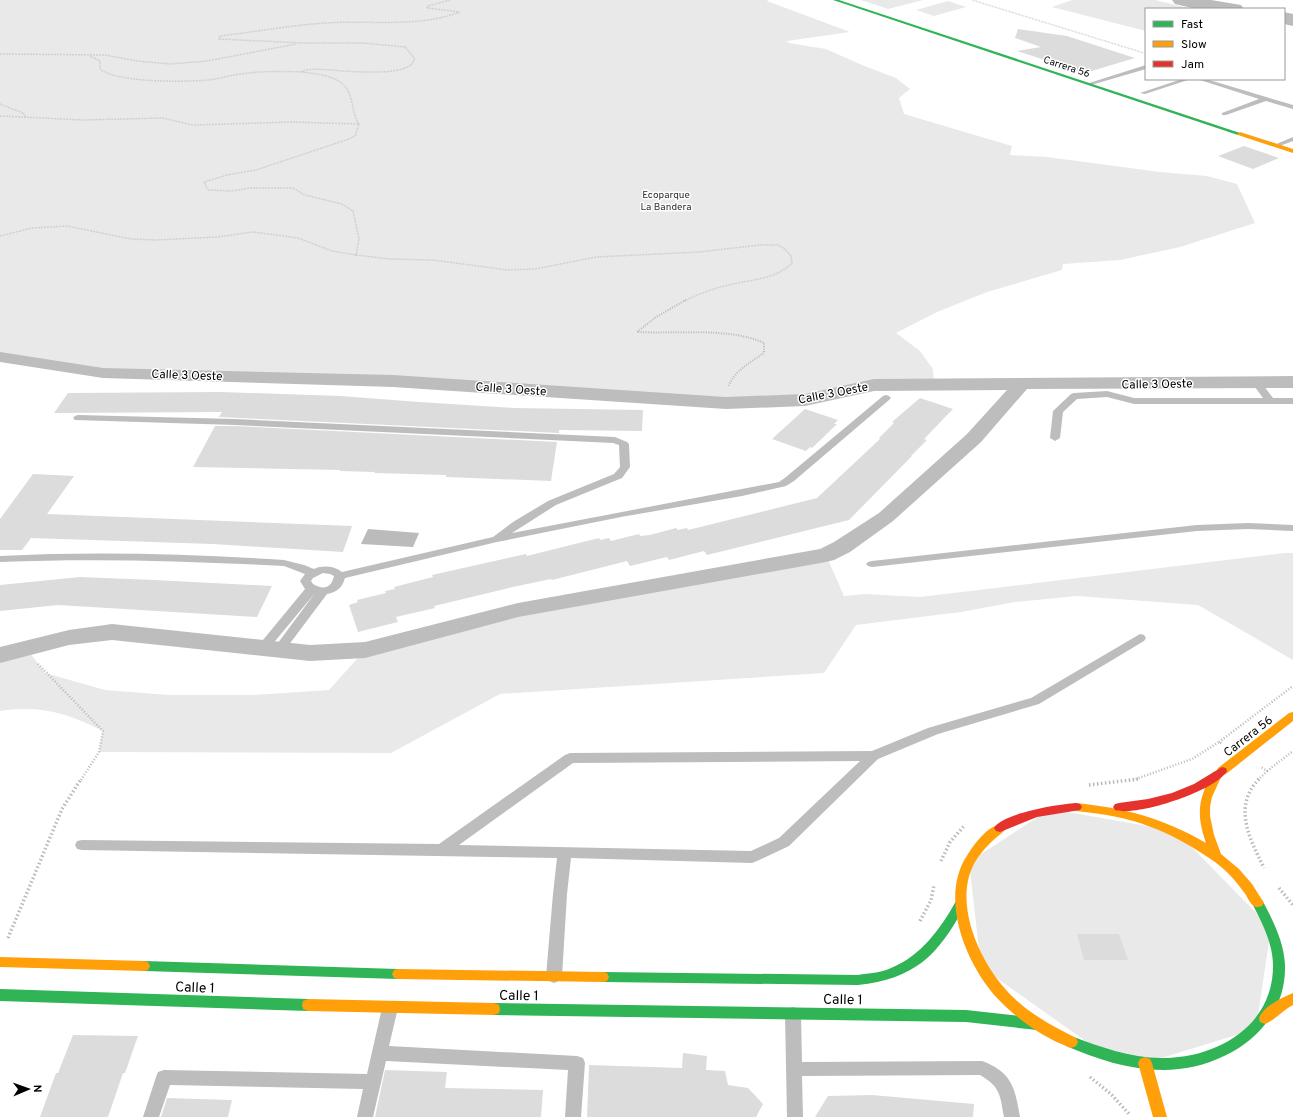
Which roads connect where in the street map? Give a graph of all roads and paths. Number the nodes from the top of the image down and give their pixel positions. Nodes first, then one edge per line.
1 (450, 0) edge
2 (835, 0) edge
3 (972, 0) edge
4 (303, 43) junction
5 (0, 54) edge
6 (1145, 54) edge
7 (84, 55) junction
8 (1145, 67) edge
9 (302, 72) junction
10 (1185, 80) edge
11 (1203, 80) edge
12 (1089, 84) junction
13 (1143, 93) dead end
14 (1265, 99) junction
15 (0, 104) edge
16 (1293, 107) edge
17 (1224, 114) dead end
18 (0, 116) edge
19 (26, 117) junction
20 (359, 124) junction
21 (1293, 139) edge
22 (1277, 145) junction
23 (1293, 151) edge
24 (0, 236) edge
25 (356, 255) junction
26 (0, 357) edge
27 (1293, 382) edge
28 (1257, 383) junction
29 (1021, 385) junction
30 (886, 398) dead end
31 (1270, 400) junction
32 (1293, 401) edge
33 (726, 403) junction
34 (78, 418) dead end
35 (1055, 438) dead end
36 (1293, 528) edge
37 (497, 539) junction
38 (0, 559) edge
39 (872, 564) dead end
40 (313, 573) junction
41 (340, 576) junction
42 (317, 591) junction
43 (1140, 638) dead end
44 (270, 650) junction
45 (0, 655) edge
46 (45, 673) dead end
47 (1293, 686) edge
48 (1293, 716) edge
49 (1219, 742) junction
50 (1293, 751) edge
51 (1241, 755) junction
52 (872, 756) junction
53 (1267, 771) junction
54 (1217, 775) junction
55 (1081, 786) dead end
56 (1102, 808) junction
57 (965, 825) dead end
58 (82, 845) dead end
59 (442, 850) junction
60 (565, 853) junction
61 (1217, 858) junction
62 (940, 862) dead end
63 (1265, 869) dead end
64 (935, 882) dead end
65 (1274, 882) dead end
66 (960, 904) junction
67 (1293, 905) edge
68 (1266, 916) junction
69 (918, 923) dead end
70 (1279, 929) dead end
71 (5, 944) dead end
72 (0, 962) edge
73 (554, 976) junction
74 (0, 995) edge
75 (1293, 999) edge
76 (390, 1008) junction
77 (793, 1013) junction
78 (1264, 1019) junction
79 (1037, 1024) junction
80 (380, 1053) junction
81 (1145, 1063) junction
82 (794, 1069) junction
83 (374, 1082) junction
84 (151, 1117) edge
85 (366, 1117) edge
86 (573, 1117) edge
87 (795, 1117) edge
88 (1012, 1117) edge
89 (1160, 1117) edge

1 - 4 path
2 - 12 main road, Carrera 56
3 - 6 path
4 - 7 path
4 - 9 path
5 - 7 path
7 - 9 path
8 - 12 lane
9 - 20 path
10 - 13 lane
11 - 14 lane
12 - 22 main road, Carrera 56
14 - 16 lane
14 - 17 lane
15 - 19 path
18 - 19 path
19 - 20 path
20 - 25 path
21 - 22 lane
22 - 23 main road, Carrera 56
24 - 25 path
25 - 33 path
26 - 33 street, Calle 3 Oeste
27 - 28 street, Calle 3 Oeste
28 - 29 street, Calle 3 Oeste
28 - 31 lane
29 - 33 street, Calle 3 Oeste
29 - 44 street
30 - 37 lane
31 - 32 lane
31 - 35 lane
34 - 37 lane
36 - 39 lane
37 - 41 lane
38 - 40 lane
40 - 41 lane
40 - 42 lane
41 - 42 lane
42 - 44 lane
43 - 52 lane
44 - 45 street
46 - 71 path
47 - 49 path
48 - 51 main road, Carrera 56
49 - 51 path
49 - 55 path
50 - 53 path
51 - 53 path
51 - 54 main road, Carrera 56
52 - 59 lane
52 - 60 lane
53 - 63 path
54 - 56 main road, Carrera 56
54 - 61 main road, Carrera 56
56 - 61 main road
56 - 66 main road
57 - 62 path
58 - 59 lane
59 - 60 lane
60 - 73 lane
61 - 68 main road
64 - 69 path
65 - 67 path
66 - 73 main road, Calle 1
66 - 79 main road
68 - 70 main road
68 - 78 main road
72 - 73 main road, Calle 1
74 - 76 main road, Calle 1
75 - 78 main road
76 - 77 main road, Calle 1
76 - 80 lane
77 - 79 main road, Calle 1
77 - 82 lane
78 - 81 main road
79 - 81 main road
80 - 83 lane
80 - 86 lane
81 - 89 main road
82 - 87 lane
82 - 88 lane
83 - 84 lane
83 - 85 lane

